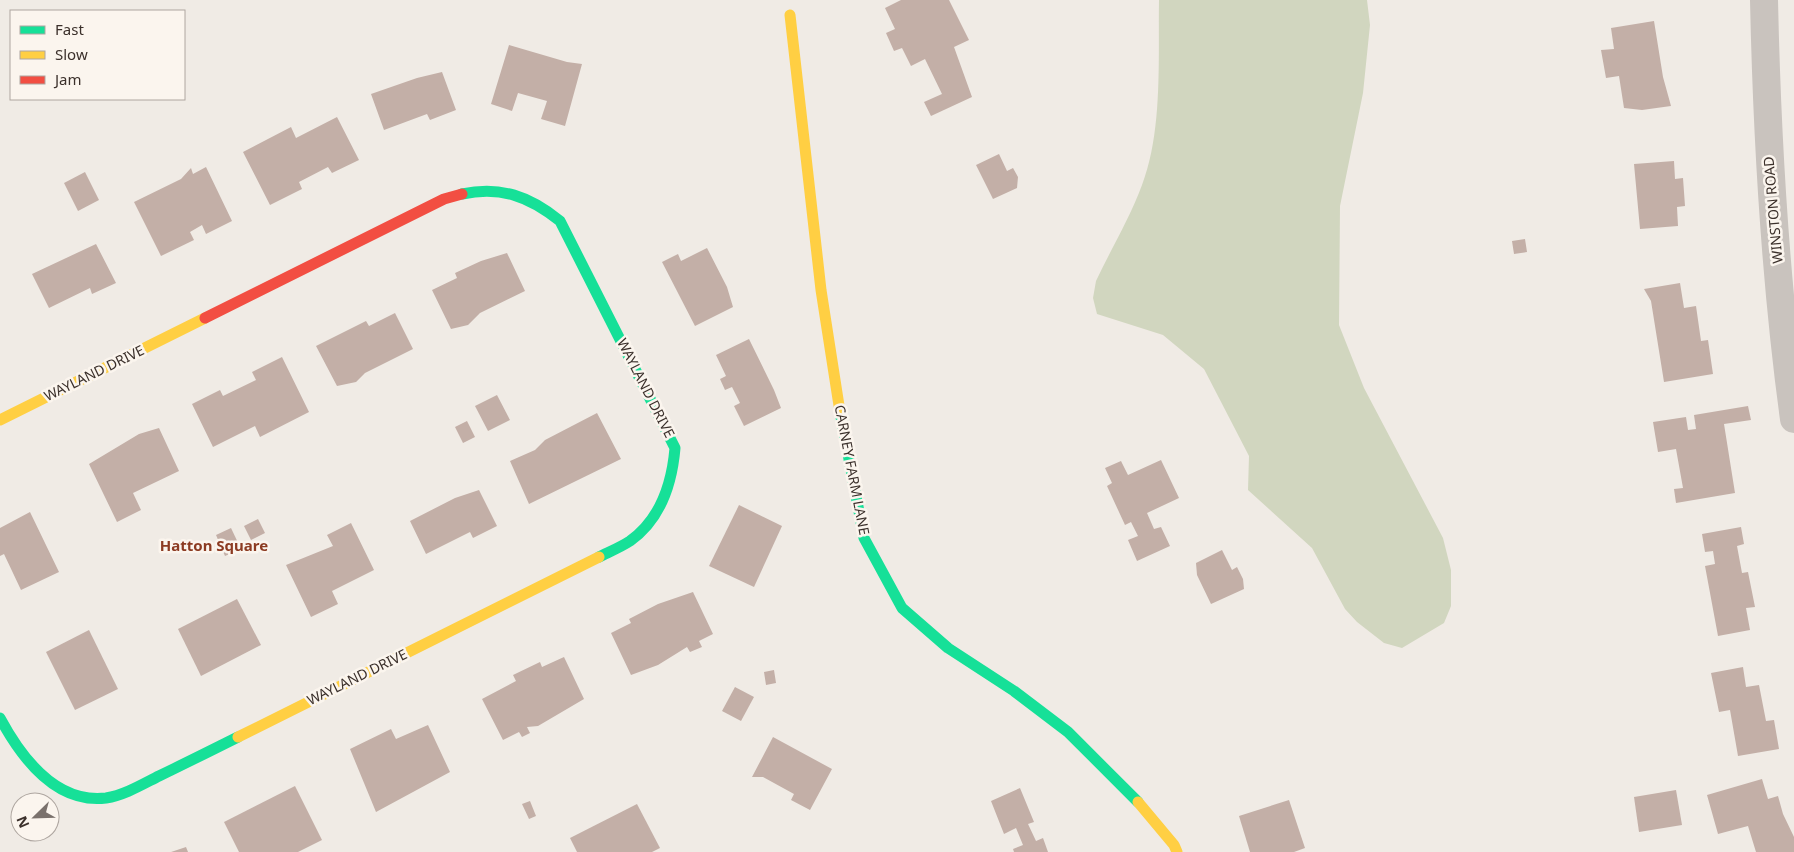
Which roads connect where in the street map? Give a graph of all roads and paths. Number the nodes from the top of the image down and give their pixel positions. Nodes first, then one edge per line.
1 (1764, 0) edge
2 (790, 15) dead end
3 (1794, 419) edge
4 (0, 420) edge
5 (0, 718) edge
6 (1177, 852) edge

1 - 3 street, WINSTON ROAD
2 - 6 street, CARNEY FARM LANE
4 - 5 street, WAYLAND DRIVE

